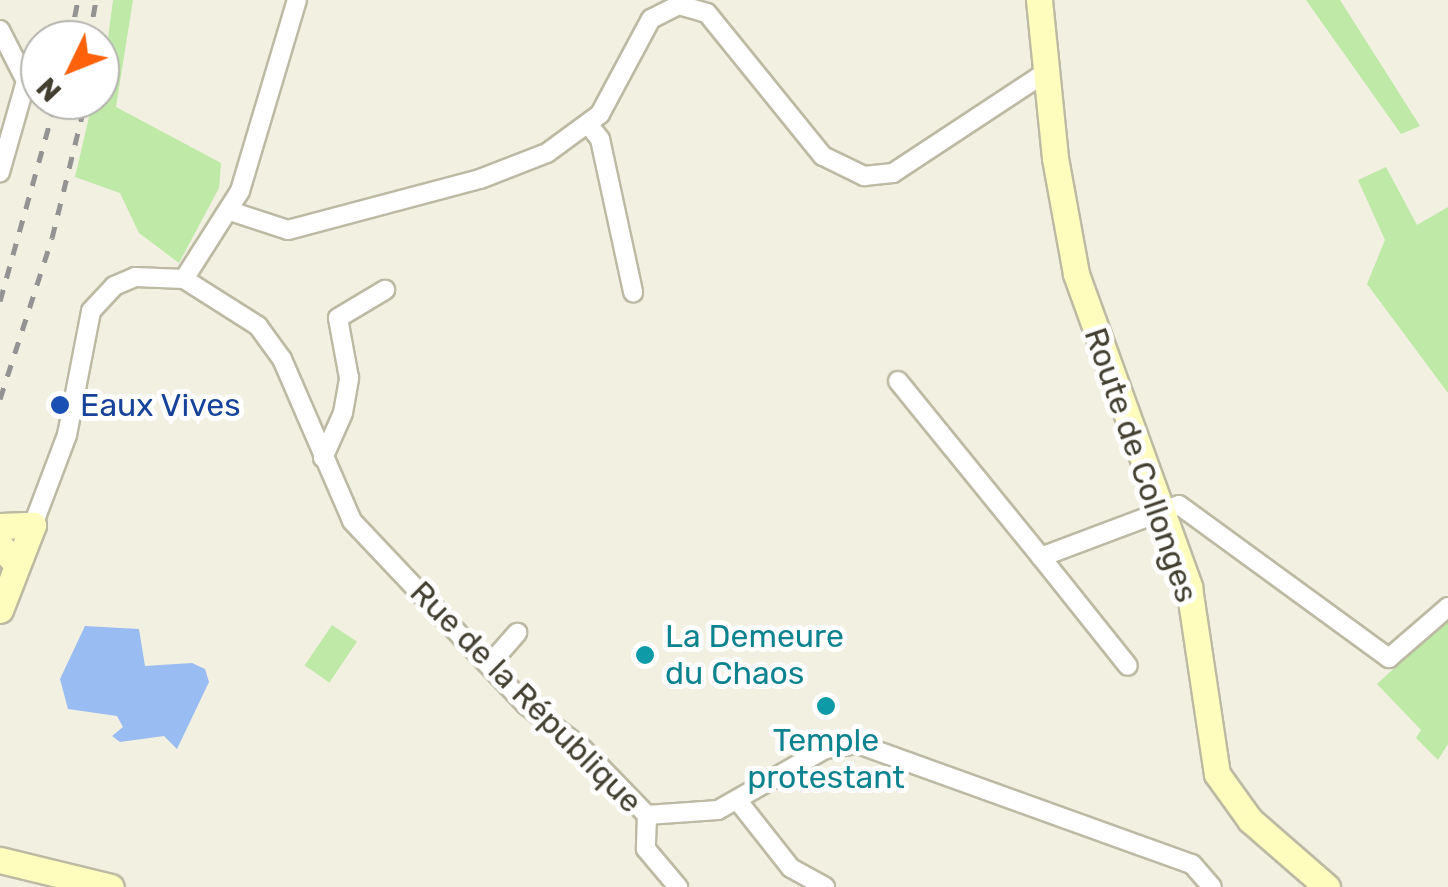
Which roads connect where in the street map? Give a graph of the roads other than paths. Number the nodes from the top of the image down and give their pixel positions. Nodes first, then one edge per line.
1 (297, 0) edge
2 (1039, 0) edge
3 (693, 2) edge
4 (0, 30) edge
5 (1046, 72) junction
6 (589, 125) junction
7 (0, 172) edge
8 (230, 211) junction
9 (184, 280) junction
10 (385, 290) dead end
11 (634, 292) dead end
12 (898, 381) dead end
13 (324, 458) junction
14 (1159, 508) junction
15 (0, 526) edge
16 (32, 526) junction
17 (0, 544) edge
18 (1041, 557) junction
19 (17, 565) junction
20 (1448, 607) edge
21 (0, 610) edge
22 (517, 633) dead end
23 (489, 664) junction
24 (1128, 666) dead end
25 (738, 801) junction
26 (647, 815) junction
27 (0, 860) edge
28 (111, 887) edge
29 (678, 887) edge
30 (825, 887) edge
31 (1212, 887) edge
32 (1327, 887) edge

1 - 8 street
2 - 5 main road, Route de Collonges
3 - 5 street
3 - 6 street
4 - 7 street
5 - 14 main road, Route de Collonges
6 - 8 street
6 - 11 street
8 - 9 street
9 - 13 street, Rue de la République
9 - 16 street
10 - 13 street
12 - 18 street
13 - 23 street, Rue de la République
14 - 18 street
14 - 20 street
14 - 32 main road, Route de Collonges
15 - 16 main road
16 - 19 main road
17 - 19 main road
18 - 24 street
19 - 21 main road
22 - 23 street
23 - 26 street, Rue de la République
25 - 26 street
25 - 30 street
25 - 31 street
26 - 29 street, Rue de la République
27 - 28 main road

